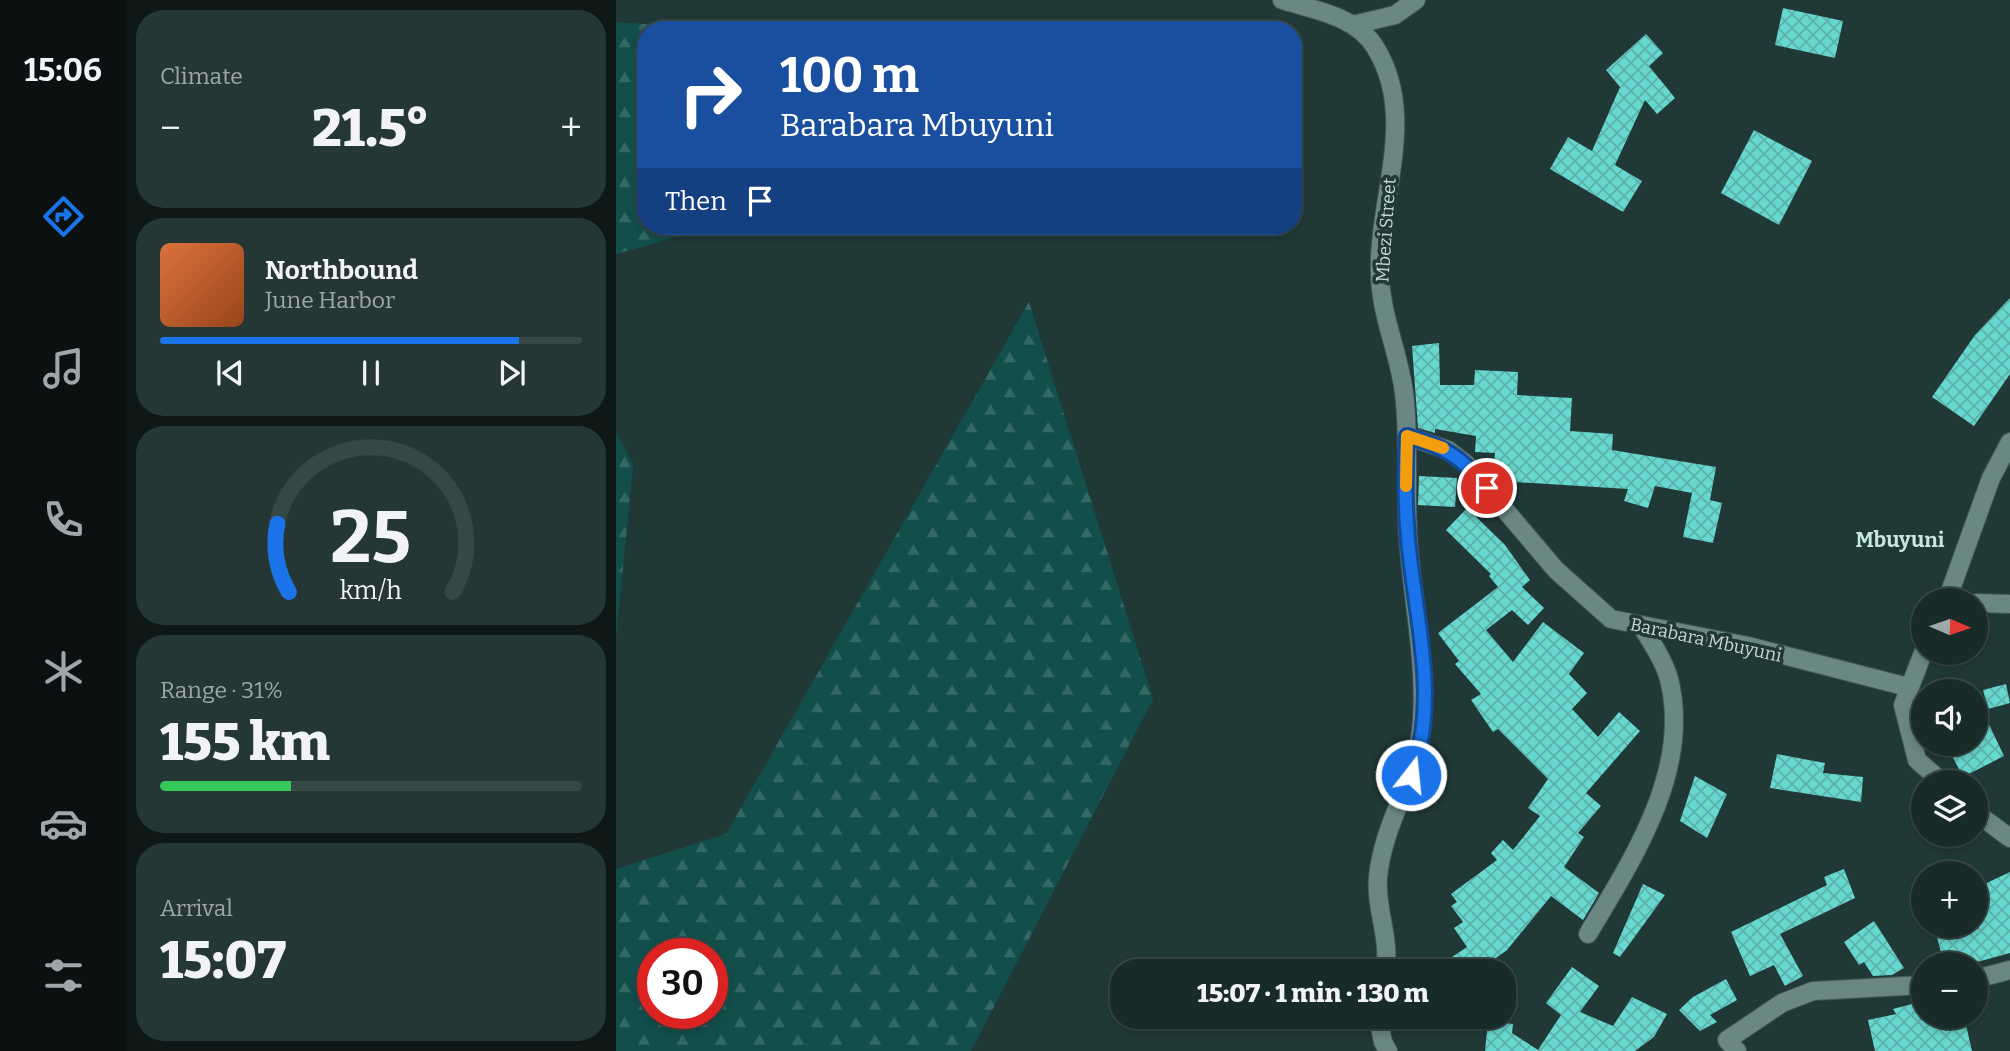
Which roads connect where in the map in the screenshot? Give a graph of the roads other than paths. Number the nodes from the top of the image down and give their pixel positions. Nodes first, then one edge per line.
1 (1282, 0) edge
2 (1416, 0) edge
3 (1353, 25) junction
4 (1407, 436) junction
5 (2010, 442) edge
6 (1951, 588) edge
7 (1988, 603) edge
8 (2010, 604) edge
9 (1642, 627) junction
10 (1918, 665) edge
11 (1908, 687) junction
12 (1928, 770) edge
13 (1988, 822) edge
14 (2010, 838) edge
15 (1588, 934) dead end
16 (1386, 959) edge
17 (2010, 970) edge
18 (1988, 976) edge
19 (1911, 986) edge
20 (1380, 1029) edge
21 (1388, 1051) edge
22 (1737, 1051) edge

1 - 3 street, Mbezi Street
2 - 3 street
3 - 4 street, Mbezi Street
4 - 9 street, Barabara Mbuyuni
4 - 16 street, Mbezi Street
5 - 6 street
7 - 8 street
9 - 11 street, Barabara Mbuyuni
9 - 15 street
10 - 11 street
11 - 12 street
13 - 14 street
17 - 18 street
19 - 22 street
20 - 21 street

